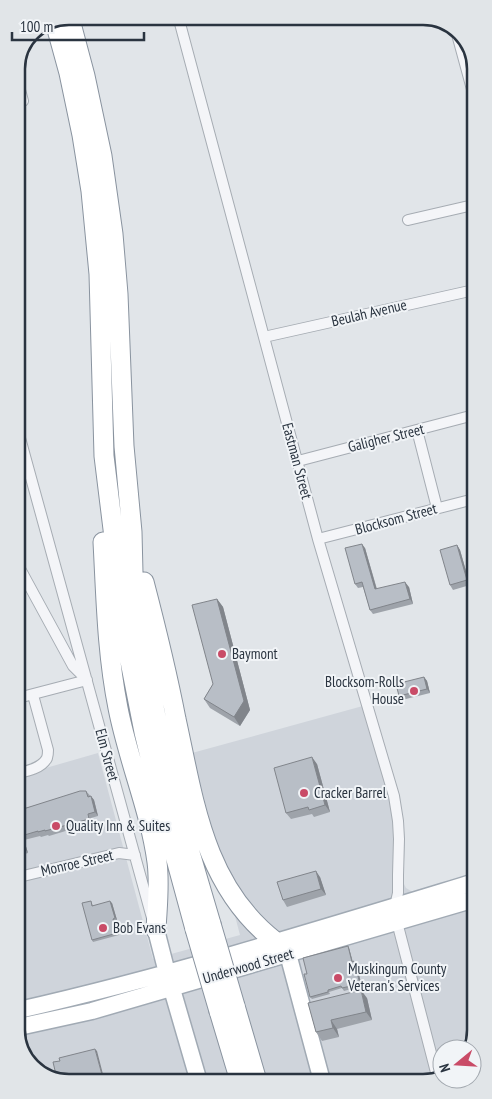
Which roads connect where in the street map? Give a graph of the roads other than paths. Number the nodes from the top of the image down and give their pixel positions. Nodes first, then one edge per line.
1 (71, 25) edge
2 (180, 25) edge
3 (56, 27) edge
4 (459, 43) edge
5 (467, 72) edge
6 (467, 206) edge
7 (408, 220) dead end
8 (467, 292) edge
9 (264, 337) junction
10 (467, 417) edge
11 (417, 430) junction
12 (25, 456) edge
13 (104, 456) junction
14 (298, 461) junction
15 (467, 501) edge
16 (437, 508) junction
17 (132, 532) junction
18 (318, 539) junction
19 (25, 578) edge
20 (87, 680) junction
21 (33, 694) junction
22 (25, 696) edge
23 (25, 771) edge
24 (135, 855) junction
25 (25, 876) edge
26 (467, 885) edge
27 (467, 901) edge
28 (396, 914) junction
29 (203, 926) junction
30 (156, 930) junction
31 (282, 948) junction
32 (170, 981) junction
33 (227, 1008) junction
34 (25, 1009) edge
35 (25, 1026) edge
36 (432, 1056) edge
37 (197, 1074) edge
38 (239, 1074) edge
39 (255, 1074) edge
40 (320, 1074) edge

1 - 17 highway
2 - 9 street, Eastman Street
3 - 13 highway
4 - 5 street
6 - 7 street
8 - 9 street, Beulah Avenue
9 - 14 street, Eastman Street
10 - 11 street, Galigher Street
11 - 14 street, Galigher Street
11 - 16 street
12 - 20 street, Elm Street
13 - 29 highway
13 - 30 highway
14 - 18 street, Eastman Street
15 - 16 street, Blocksom Street
16 - 18 street, Blocksom Street
17 - 29 highway
17 - 31 highway
18 - 28 street, Eastman Street
19 - 20 street
20 - 21 street
20 - 24 street, Elm Street
21 - 22 street
21 - 23 street
24 - 25 street, Monroe Street
24 - 30 street, Elm Street
26 - 28 main road, Underwood Street
27 - 28 main road, Underwood Street
28 - 31 main road, Underwood Street
28 - 36 street
29 - 33 highway, bridge
30 - 32 main road, Elm Street
31 - 32 main road, Underwood Street
31 - 40 main road
32 - 34 main road, Underwood Street
32 - 35 main road, Underwood Street
32 - 37 main road, Elm Street
33 - 38 highway
33 - 39 highway

